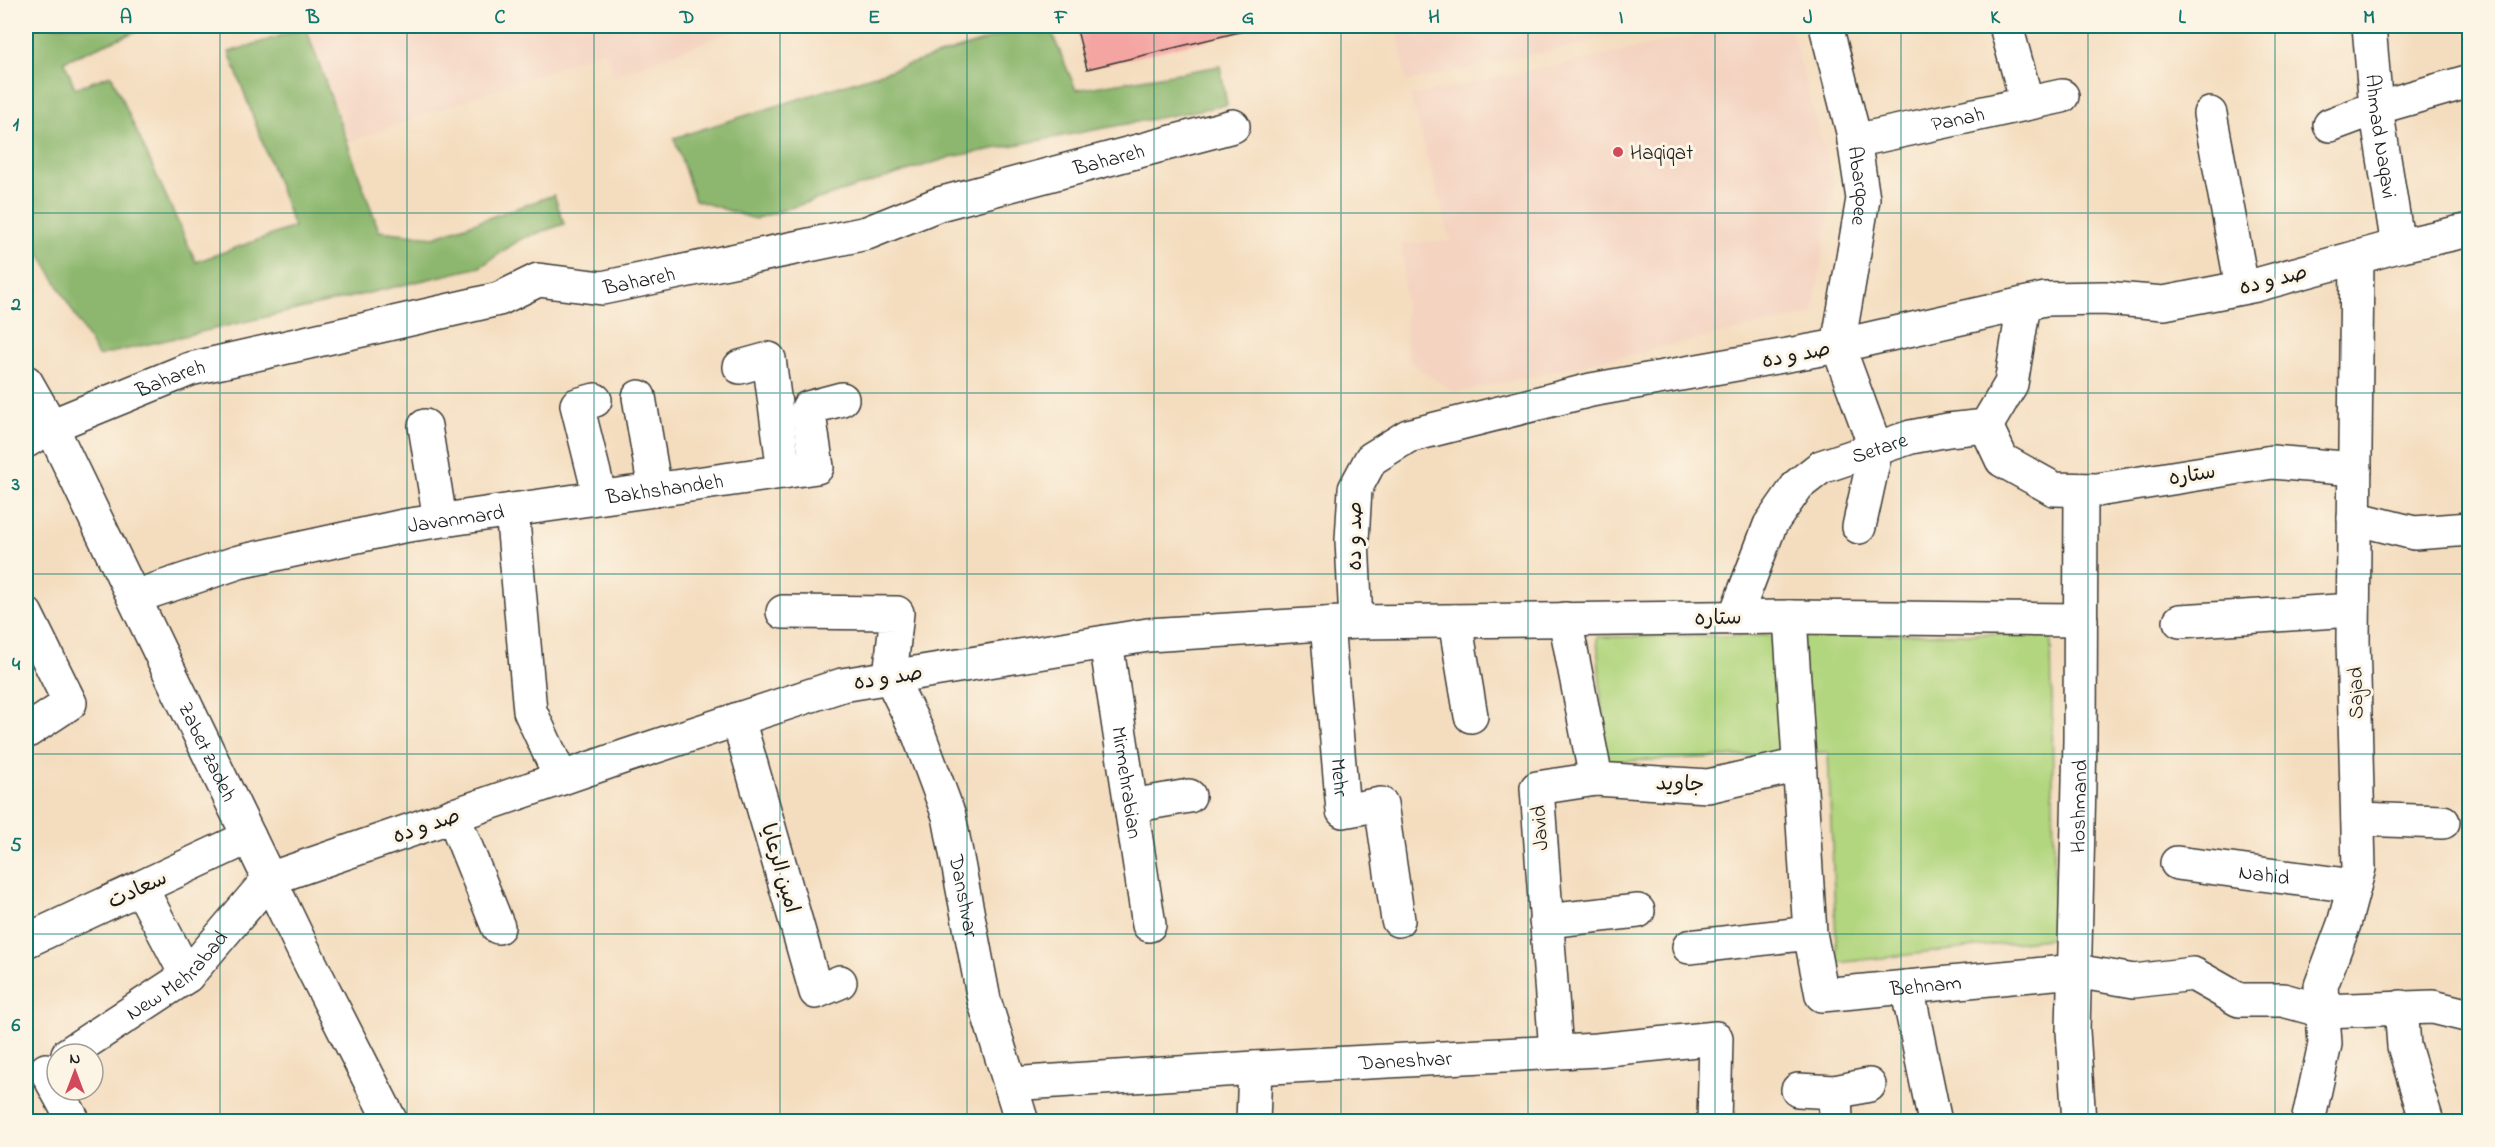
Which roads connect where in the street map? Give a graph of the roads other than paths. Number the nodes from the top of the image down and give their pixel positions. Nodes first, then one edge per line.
1 (1826, 26) edge
2 (2007, 26) edge
3 (2369, 26) edge
4 (2469, 81) edge
5 (2062, 96) dead end
6 (2027, 103) junction
7 (2376, 108) junction
8 (2210, 114) dead end
9 (2330, 125) dead end
10 (1233, 126) dead end
11 (1854, 141) junction
12 (2469, 230) edge
13 (2398, 246) junction
14 (2357, 257) junction
15 (2242, 287) junction
16 (2024, 304) junction
17 (1838, 346) junction
18 (741, 367) dead end
19 (26, 382) edge
20 (639, 398) dead end
21 (842, 399) dead end
22 (595, 400) dead end
23 (424, 426) dead end
24 (1986, 426) junction
25 (38, 433) edge
26 (1876, 449) junction
27 (2355, 469) junction
28 (784, 472) junction
29 (655, 490) junction
30 (2081, 490) junction
31 (600, 497) junction
32 (512, 510) junction
33 (2354, 518) junction
34 (440, 520) junction
35 (1859, 527) dead end
36 (2469, 529) edge
37 (134, 597) junction
38 (2353, 610) junction
39 (783, 612) dead end
40 (26, 614) edge
41 (1735, 617) junction
42 (1790, 617) junction
43 (1565, 619) junction
44 (2081, 620) junction
45 (1455, 621) junction
46 (2180, 621) dead end
47 (1342, 623) junction
48 (1106, 642) junction
49 (890, 676) junction
50 (1471, 716) dead end
51 (738, 718) junction
52 (26, 732) edge
53 (1799, 765) junction
54 (561, 778) junction
55 (1596, 779) junction
56 (1189, 796) dead end
57 (1131, 806) junction
58 (453, 815) junction
59 (2358, 819) junction
60 (2443, 822) dead end
61 (249, 837) junction
62 (2177, 863) dead end
63 (269, 879) junction
64 (2354, 886) junction
65 (141, 888) junction
66 (1638, 911) dead end
67 (1398, 920) dead end
68 (1546, 921) junction
69 (1149, 925) dead end
70 (498, 927) dead end
71 (1810, 933) junction
72 (26, 941) edge
73 (1689, 947) dead end
74 (2075, 971) junction
75 (187, 975) junction
76 (840, 982) dead end
77 (1907, 987) junction
78 (2401, 1007) junction
79 (2323, 1011) junction
80 (2469, 1016) edge
81 (86, 1042) edge
82 (1556, 1052) junction
83 (1255, 1068) junction
84 (1010, 1084) junction
85 (1869, 1085) dead end
86 (1798, 1090) dead end
87 (65, 1102) edge
88 (1835, 1107) edge
89 (74, 1122) edge
90 (391, 1122) edge
91 (1022, 1122) edge
92 (1252, 1122) edge
93 (1714, 1122) edge
94 (1935, 1122) edge
95 (2079, 1122) edge
96 (2308, 1122) edge
97 (2427, 1122) edge

1 - 11 street, Abarqoee
2 - 6 street
3 - 7 street, Ahmad Naqavi
4 - 7 street
5 - 6 street, Panah
6 - 11 street, Panah
7 - 9 street
7 - 13 street, Ahmad Naqavi
8 - 15 street
10 - 25 street, Bahareh
11 - 17 street, Abarqoee
12 - 13 street, صد و ده
13 - 14 street, صد و ده
14 - 15 street, صد و ده
14 - 27 street, Sajad
15 - 16 street, صد و ده
16 - 17 street, صد و ده
16 - 24 street
17 - 26 street
17 - 47 street, صد و ده
18 - 28 street
19 - 25 street, Zabet zadeh
20 - 29 street
21 - 28 street, Bakhshandeh
22 - 31 street
23 - 34 street
24 - 26 street, Setare
24 - 30 street, ستاره
25 - 37 street, Zabet zadeh
26 - 35 street
26 - 41 street, Setare
27 - 30 street, ستاره
27 - 33 street, Sajad
28 - 29 street, Bakhshandeh
29 - 31 street, Bakhshandeh
30 - 44 street, Hoshmand
31 - 32 street, Bakhshandeh
32 - 34 street, Javanmard
32 - 54 street, Javanmard
33 - 36 street
33 - 38 street, Sajad
34 - 37 street, Javanmard
37 - 61 street, Zabet zadeh
38 - 46 street
38 - 59 street, Sajad
39 - 49 street
40 - 52 street
41 - 42 street, ستاره
41 - 43 street, ستاره
42 - 44 street, ستاره
42 - 53 street, Behnam
43 - 45 street, ستاره
43 - 55 street
44 - 74 street, Hoshmand
45 - 47 street, ستاره
45 - 50 street
47 - 48 street, صد و ده
47 - 67 street, Mehr
48 - 49 street, صد و ده
48 - 57 street, Mirmehrabian
49 - 51 street, صد و ده
49 - 84 street, Danshvar
51 - 54 street, صد و ده
51 - 76 street, امین الرعایا
53 - 55 street, جاوید
53 - 71 street, Behnam
54 - 58 street, صد و ده
55 - 68 street, Javid
56 - 57 street
57 - 69 street, Mirmehrabian
58 - 63 street, صد و ده
58 - 70 street
59 - 60 street
59 - 64 street, Sajad
61 - 63 street, Zabet zadeh
61 - 65 street, سعادت
62 - 64 street, Nahid
63 - 75 street, New Mehrabad
63 - 90 street, Zabet zadeh
64 - 79 street, Sajad
65 - 72 street, سعادت
65 - 75 street
66 - 68 street
68 - 82 street, Javid
71 - 73 street
71 - 77 street, Behnam
74 - 77 street, Behnam
74 - 79 street, Behnam
74 - 95 street, Hoshmand
75 - 81 street, New Mehrabad
77 - 94 street
78 - 79 street, Behnam
78 - 80 street, Behnam
78 - 97 street
79 - 96 street, Sajad
82 - 83 street, Daneshvar
82 - 93 street, Daneshvar
83 - 84 street, Daneshvar
83 - 92 street
84 - 91 street, Danshvar
85 - 88 street
86 - 88 street
87 - 89 street

